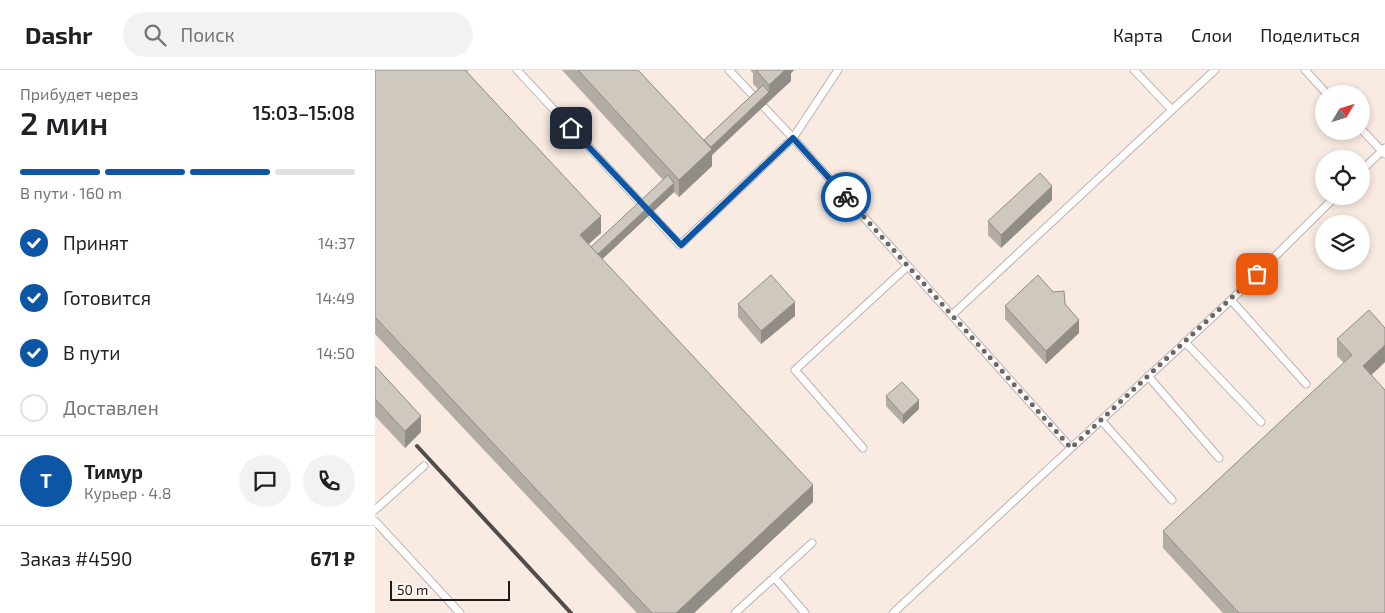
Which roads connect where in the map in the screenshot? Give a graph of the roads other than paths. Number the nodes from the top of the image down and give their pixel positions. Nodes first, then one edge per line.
1 (517, 70) edge
2 (729, 70) edge
3 (838, 70) edge
4 (1134, 70) edge
5 (1215, 70) edge
6 (1305, 70) edge
7 (1319, 85) edge
8 (1172, 110) junction
9 (793, 138) junction
10 (1370, 138) edge
11 (1384, 151) edge
12 (1370, 163) edge
13 (1327, 205) edge
14 (908, 266) junction
15 (1231, 300) junction
16 (952, 315) junction
17 (1185, 342) junction
18 (1148, 376) junction
19 (1306, 384) dead end
20 (1101, 420) junction
21 (1261, 422) dead end
22 (863, 448) dead end
23 (1071, 448) junction
24 (1219, 458) dead end
25 (424, 466) dead end
26 (1172, 500) dead end
27 (375, 510) edge
28 (375, 521) edge
29 (812, 543) dead end
30 (774, 577) junction
31 (460, 613) edge
32 (735, 613) edge
33 (805, 613) edge
34 (893, 613) edge

1 - 9 lane
2 - 9 lane
3 - 9 lane
4 - 8 lane
5 - 8 lane
6 - 7 lane
8 - 16 lane
9 - 14 lane
10 - 11 lane
11 - 12 lane
13 - 15 lane
14 - 16 lane
14 - 22 lane
15 - 17 lane
15 - 19 lane
16 - 23 lane
17 - 18 lane
17 - 21 lane
18 - 20 lane
18 - 24 lane
20 - 23 lane
20 - 26 lane
23 - 34 lane
25 - 27 lane
28 - 31 lane
29 - 30 lane
30 - 32 lane
30 - 33 lane

